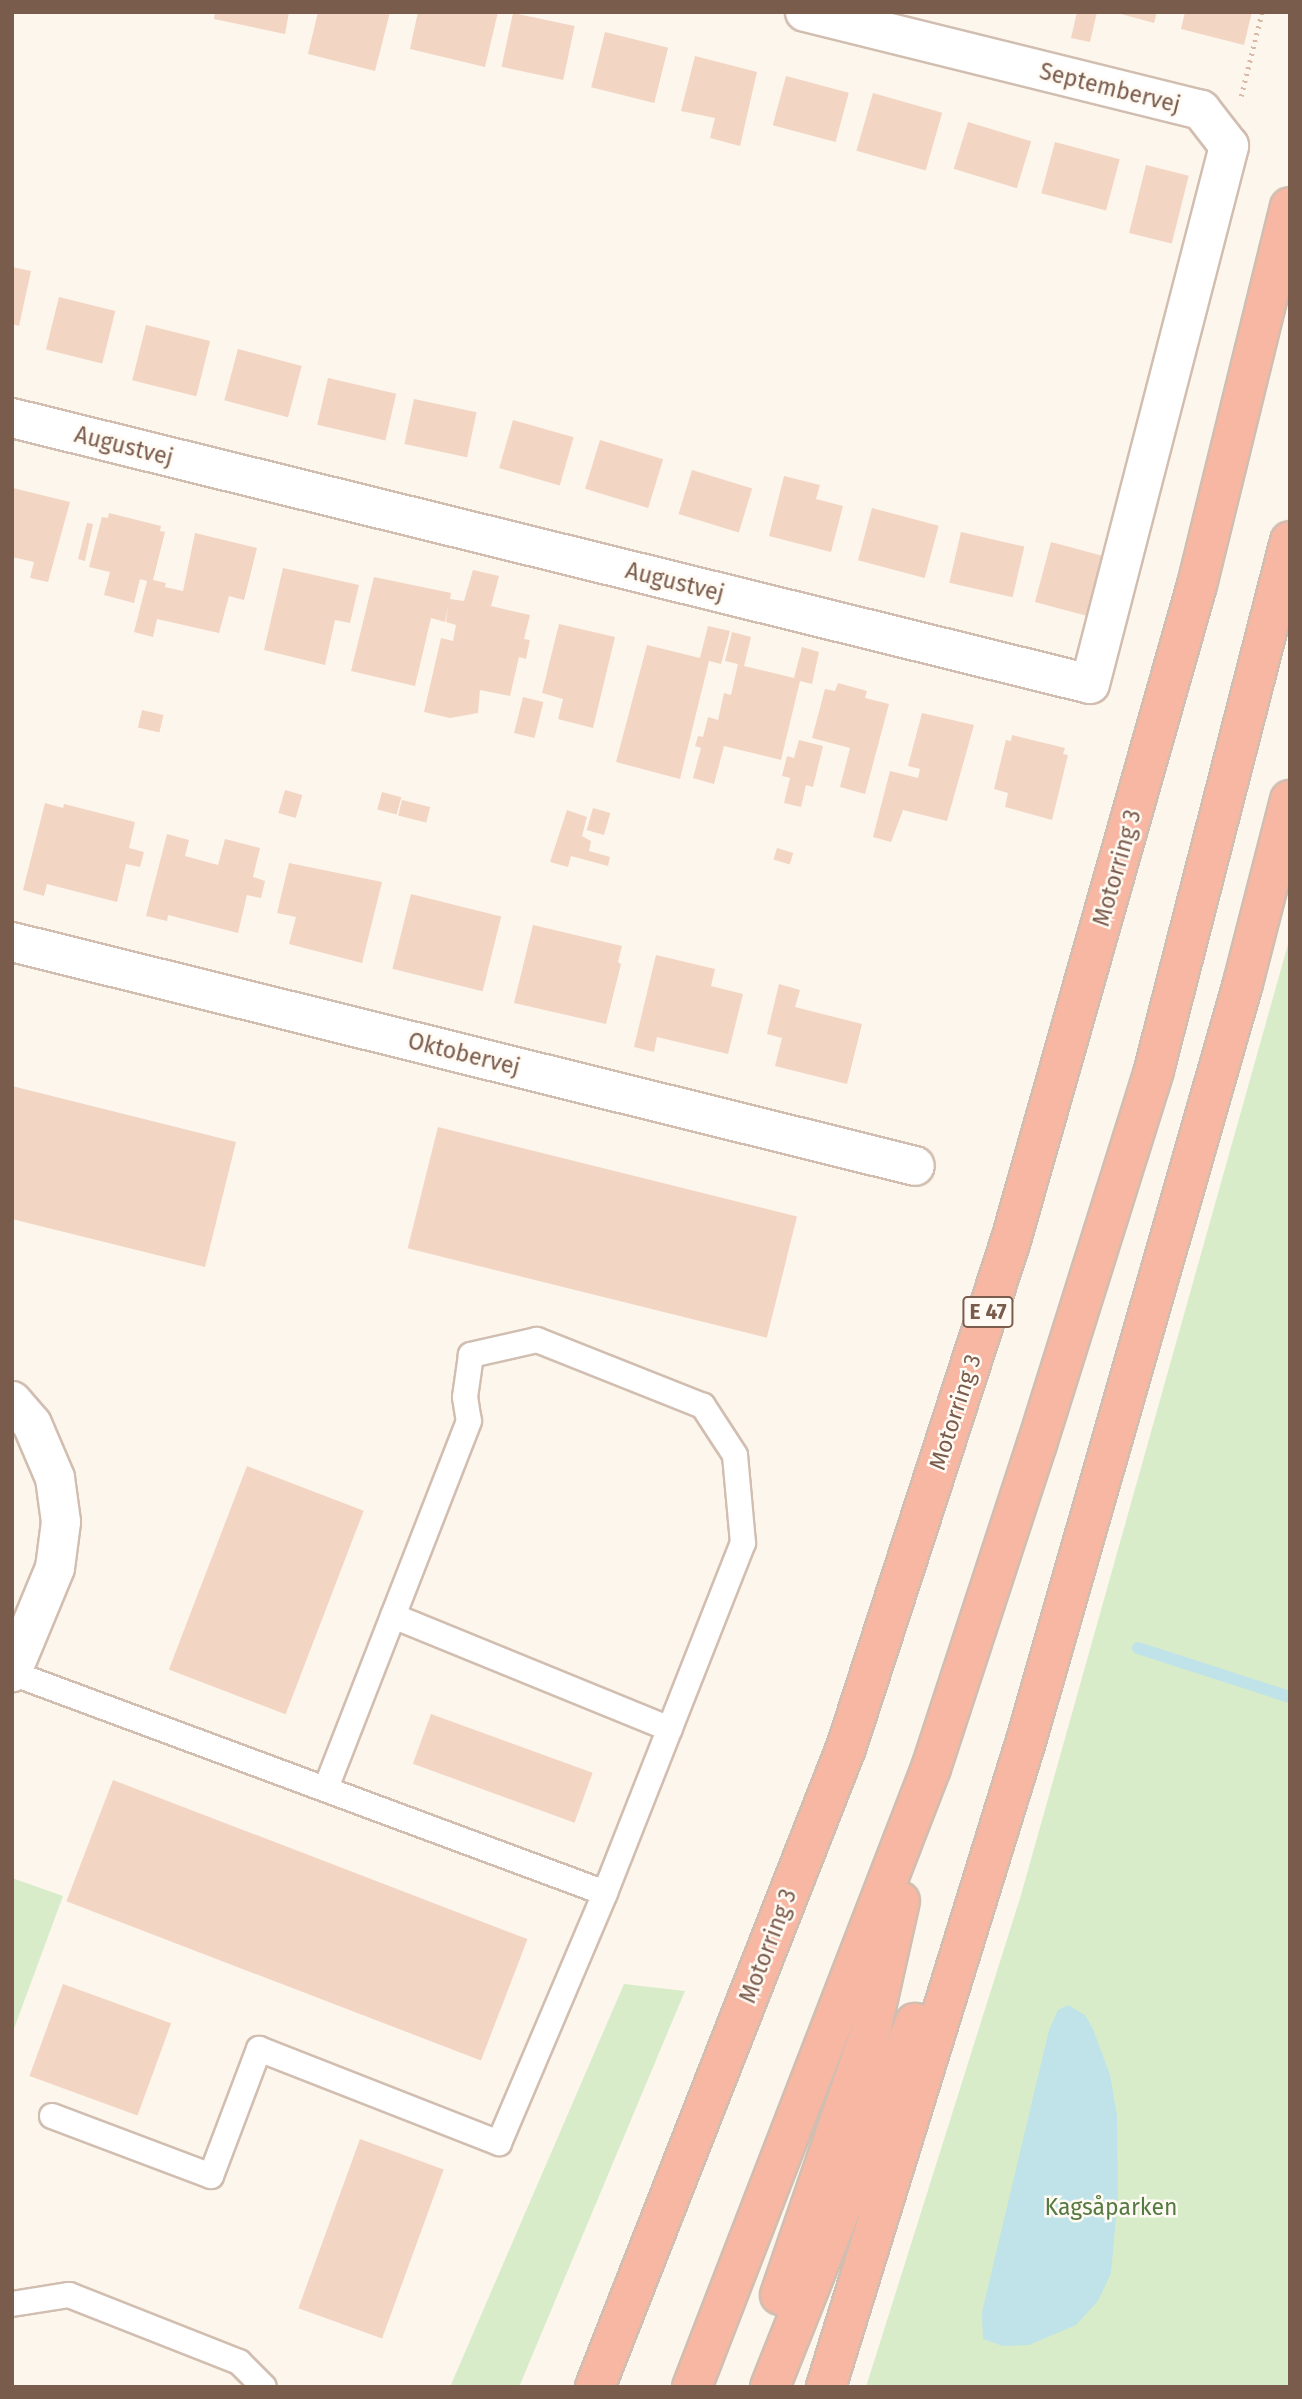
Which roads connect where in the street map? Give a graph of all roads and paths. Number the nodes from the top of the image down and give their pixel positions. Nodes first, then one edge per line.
1 (806, 12) edge
2 (1262, 12) edge
3 (1229, 146) junction
4 (1290, 207) edge
5 (12, 418) edge
6 (1290, 541) edge
7 (1290, 800) edge
8 (12, 942) edge
9 (915, 1166) dead end
10 (22, 1412) edge
11 (393, 1616) junction
12 (12, 1672) edge
13 (670, 1730) junction
14 (1026, 1741) junction
15 (931, 1768) junction
16 (326, 1788) junction
17 (605, 1893) junction
18 (52, 2116) dead end
19 (12, 2304) edge
20 (264, 2387) edge
21 (595, 2387) edge
22 (692, 2387) edge
23 (749, 2387) edge
24 (770, 2387) edge
25 (826, 2387) edge

1 - 3 street, Septembervej
2 - 3 path
3 - 5 street, Augustvej
4 - 21 highway, Motorring 3 / E 47
6 - 15 highway
7 - 14 highway
8 - 9 street, Oktobervej
10 - 12 street
11 - 13 lane
11 - 13 lane
11 - 16 lane
12 - 16 lane
13 - 17 lane
14 - 24 highway
14 - 25 highway
15 - 22 highway
15 - 23 highway
16 - 17 lane
17 - 18 lane
19 - 20 lane

